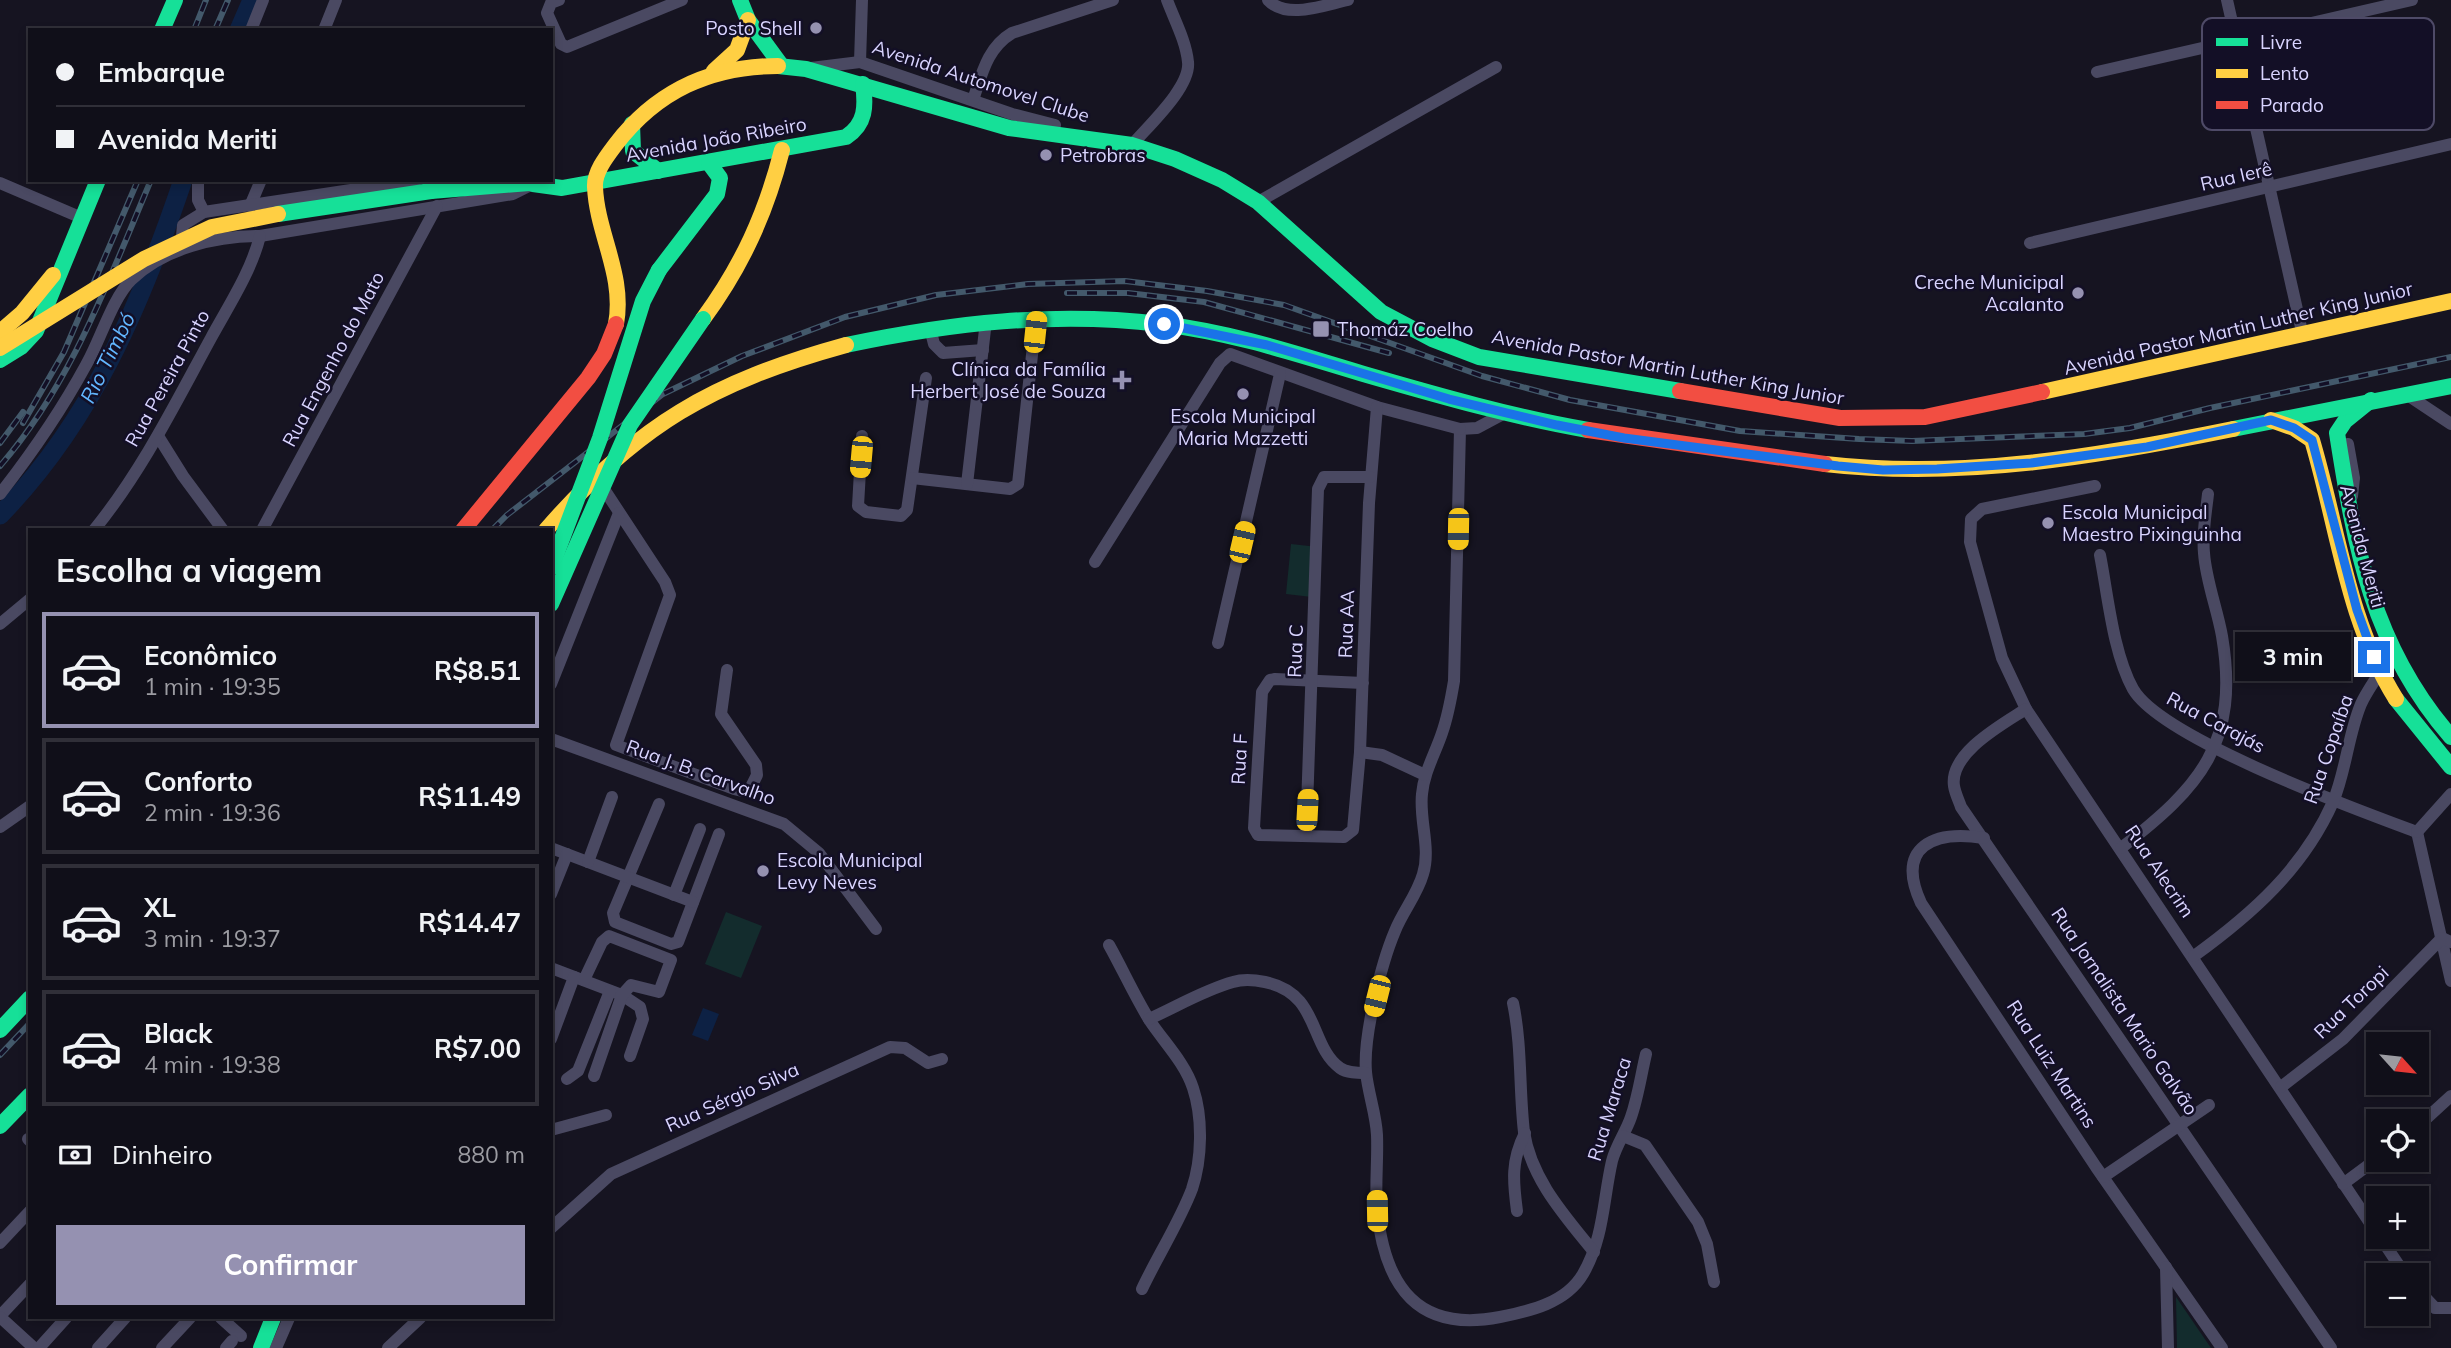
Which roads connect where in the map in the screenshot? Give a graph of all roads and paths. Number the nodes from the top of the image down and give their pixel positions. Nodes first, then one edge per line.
1 (174, 0) edge
2 (263, 0) edge
3 (336, 0) edge
4 (559, 0) edge
5 (682, 0) edge
6 (740, 0) edge
7 (862, 0) edge
8 (1114, 0) edge
9 (1167, 0) edge
10 (1268, 0) edge
11 (1348, 0) edge
12 (2227, 0) edge
13 (2412, 0) edge
14 (2230, 18) edge
15 (2338, 18) edge
16 (748, 20) junction
17 (163, 28) edge
18 (252, 28) edge
19 (325, 28) edge
20 (2202, 50) edge
21 (860, 62) junction
22 (781, 65) junction
23 (1496, 67) dead end
24 (806, 69) junction
25 (714, 71) junction
26 (2097, 72) dead end
27 (863, 84) junction
28 (973, 100) junction
29 (632, 124) junction
30 (2255, 130) edge
31 (1102, 140) junction
32 (2451, 144) edge
33 (1132, 145) junction
34 (782, 150) junction
35 (607, 155) junction
36 (709, 163) junction
37 (658, 171) junction
38 (553, 180) edge
39 (97, 182) edge
40 (198, 182) edge
41 (260, 182) edge
42 (404, 182) edge
43 (543, 182) edge
44 (594, 182) junction
45 (0, 183) edge
46 (460, 184) edge
47 (533, 184) junction
48 (2268, 188) junction
49 (434, 198) junction
50 (1258, 202) junction
51 (250, 206) junction
52 (204, 212) junction
53 (82, 218) junction
54 (260, 236) junction
55 (2030, 243) dead end
56 (188, 247) junction
57 (66, 258) junction
58 (2451, 301) edge
59 (1037, 318) junction
60 (986, 321) junction
61 (930, 328) junction
62 (0, 332) edge
63 (2303, 336) junction
64 (0, 348) edge
65 (983, 351) junction
66 (0, 360) edge
67 (1280, 374) junction
68 (926, 378) dead end
69 (2451, 386) edge
70 (2406, 394) junction
71 (2372, 400) junction
72 (1377, 407) junction
73 (1504, 413) junction
74 (2449, 419) edge
75 (2271, 420) junction
76 (1461, 429) junction
77 (158, 436) junction
78 (862, 436) dead end
79 (2343, 439) junction
80 (2312, 440) junction
81 (596, 477) junction
82 (1370, 477) junction
83 (912, 478) junction
84 (967, 484) junction
85 (2095, 486) dead end
86 (0, 494) edge
87 (2208, 494) dead end
88 (619, 513) junction
89 (96, 528) edge
90 (222, 528) edge
91 (263, 528) edge
92 (465, 528) edge
93 (549, 528) edge
94 (2100, 555) dead end
95 (1096, 562) dead end
96 (553, 563) edge
97 (553, 599) edge
98 (28, 601) edge
99 (0, 624) edge
100 (1218, 643) dead end
101 (727, 670) dead end
102 (2380, 672) junction
103 (553, 679) edge
104 (1314, 680) junction
105 (1363, 684) junction
106 (2026, 709) junction
107 (2451, 737) edge
108 (553, 740) edge
109 (2215, 746) junction
110 (1360, 752) junction
111 (2451, 767) edge
112 (1425, 775) junction
113 (2451, 794) edge
114 (612, 797) dead end
115 (2333, 801) junction
116 (659, 804) dead end
117 (28, 807) edge
118 (0, 827) edge
119 (700, 829) dead end
120 (2417, 832) junction
121 (719, 834) dead end
122 (1306, 836) junction
123 (1984, 838) junction
124 (2121, 848) junction
125 (553, 849) edge
126 (567, 854) junction
127 (588, 862) junction
128 (629, 878) junction
129 (553, 889) edge
130 (674, 895) junction
131 (693, 902) junction
132 (876, 929) dead end
133 (2446, 940) edge
134 (1109, 945) dead end
135 (2194, 956) junction
136 (553, 969) edge
137 (579, 979) junction
138 (2451, 981) edge
139 (616, 993) junction
140 (28, 1000) edge
141 (1513, 1003) dead end
142 (1149, 1019) junction
143 (0, 1030) edge
144 (553, 1035) edge
145 (1647, 1054) dead end
146 (630, 1056) dead end
147 (942, 1059) dead end
148 (1366, 1073) junction
149 (594, 1076) dead end
150 (567, 1079) dead end
151 (2281, 1087) junction
152 (2451, 1096) edge
153 (28, 1097) edge
154 (2209, 1105) dead end
155 (606, 1115) dead end
156 (2429, 1116) edge
157 (0, 1126) edge
158 (2179, 1126) junction
159 (553, 1129) edge
160 (1525, 1133) junction
161 (1623, 1136) junction
162 (2366, 1167) edge
163 (2104, 1177) junction
164 (2343, 1184) junction
165 (1517, 1211) dead end
166 (28, 1213) edge
167 (2366, 1217) edge
168 (553, 1227) edge
169 (0, 1243) edge
170 (1594, 1252) junction
171 (2166, 1267) junction
172 (1714, 1282) dead end
173 (28, 1286) edge
174 (1142, 1289) dead end
175 (2429, 1302) edge
176 (2451, 1307) edge
177 (0, 1317) edge
178 (65, 1319) edge
179 (124, 1319) edge
180 (189, 1319) edge
181 (222, 1319) edge
182 (273, 1319) edge
183 (289, 1319) edge
184 (419, 1319) edge
185 (233, 1342) edge
186 (34, 1348) edge
187 (39, 1348) edge
188 (97, 1348) edge
189 (162, 1348) edge
190 (261, 1348) edge
191 (276, 1348) edge
192 (388, 1348) edge
193 (2168, 1348) edge
194 (2221, 1348) edge
195 (2331, 1348) edge

1 - 17 main road
2 - 18 street
3 - 19 street
4 - 5 street
6 - 16 main road
7 - 21 street
8 - 28 street
9 - 33 street
10 - 11 street
12 - 14 street
13 - 15 street
16 - 22 main road
16 - 25 main road
20 - 26 street
21 - 24 street, Avenida Automovel Clube
21 - 28 street, Avenida Automovel Clube
22 - 24 main road, Avenida Pastor Martin Luther King Junior
22 - 25 main road, Avenida Pastor Martin Luther King Junior
23 - 50 street
24 - 27 main road, Avenida Pastor Martin Luther King Junior
25 - 29 main road, Avenida Pastor Martin Luther King Junior
27 - 31 main road, Avenida Pastor Martin Luther King Junior
27 - 34 main road, Avenida João Ribeiro
28 - 31 street, Avenida Automovel Clube
29 - 35 main road, Avenida Pastor Martin Luther King Junior
29 - 37 main road
30 - 48 street
31 - 33 main road, Avenida Pastor Martin Luther King Junior
32 - 48 street, Rua Ierê
33 - 50 main road, Avenida Pastor Martin Luther King Junior
34 - 36 main road, Avenida João Ribeiro
34 - 97 main road, bridge
35 - 38 main road, Avenida João Ribeiro
35 - 44 main road, Avenida Pastor Martin Luther King Junior
36 - 37 main road, Avenida João Ribeiro
36 - 96 main road, bridge
37 - 44 main road, Avenida João Ribeiro
39 - 53 main road
40 - 52 street
41 - 51 street
42 - 51 street
43 - 47 main road, Avenida João Ribeiro
44 - 47 main road, Avenida João Ribeiro
44 - 92 main road
45 - 53 street
46 - 47 main road, Avenida João Ribeiro
46 - 49 main road, Avenida João Ribeiro
47 - 49 street, Avenida João Ribeiro
48 - 55 street, Rua Ierê
48 - 63 street
49 - 54 street, Avenida João Ribeiro
49 - 64 main road, Avenida João Ribeiro, bridge
49 - 91 street, Rua Engenho do Mato
50 - 63 main road, Avenida Pastor Martin Luther King Junior
51 - 52 street
52 - 56 street
53 - 57 main road
54 - 56 street, Avenida João Ribeiro
54 - 77 street, Rua Pereira Pinto
56 - 86 street, Avenida João Ribeiro
57 - 62 main road
57 - 66 main road
58 - 63 main road, Avenida Pastor Martin Luther King Junior
59 - 60 main road
59 - 73 main road
59 - 84 street
60 - 61 main road
60 - 65 street
61 - 65 street
61 - 81 main road
65 - 84 street
67 - 72 street
67 - 95 street
67 - 100 street
68 - 83 street
69 - 70 main road
70 - 71 main road
70 - 74 street
71 - 75 main road
71 - 79 main road
72 - 76 street
72 - 82 street, Rua AA
73 - 75 main road
73 - 76 street
75 - 80 main road
76 - 112 street, Rua Maraca
77 - 89 street, Rua Pereira Pinto
77 - 90 street
78 - 83 street
79 - 80 main road
79 - 107 main road, Avenida Meriti
80 - 102 main road, Avenida Meriti
81 - 88 street
81 - 93 main road
82 - 104 street, Rua C
82 - 105 street, Rua AA
83 - 84 street
85 - 106 street, Rua Alecrim
87 - 109 street
88 - 101 street
88 - 103 street
94 - 109 street, Rua Carajás
98 - 99 street
102 - 111 main road, Avenida Meriti
102 - 115 street, Rua Copaíba
104 - 105 street
104 - 122 street, Rua C
104 - 122 street, Rua F
105 - 110 street, Rua AA
106 - 123 street, Rua Jornalista Mario Galvão
106 - 124 street, Rua Alecrim
108 - 132 street, Rua J. B. Carvalho
109 - 115 street, Rua Carajás
109 - 124 street
110 - 112 street
110 - 122 street, Rua AA
112 - 148 street, Rua Maraca
113 - 120 street
114 - 127 street
115 - 120 street, Rua Carajás
115 - 135 street, Rua Copaíba
116 - 128 street
117 - 118 street
119 - 130 street
120 - 133 street
121 - 131 street
123 - 158 street, Rua Jornalista Mario Galvão
123 - 163 street, Rua Luiz Martins
124 - 135 street, Rua Alecrim
125 - 126 street
126 - 127 street
126 - 129 street
127 - 128 street
128 - 130 street
128 - 131 street
130 - 131 street
133 - 138 street
133 - 151 street, Rua Toropi
134 - 142 street
135 - 151 street, Rua Alecrim
136 - 137 street
137 - 139 street
137 - 139 street
137 - 144 street
139 - 146 street
139 - 149 street
139 - 150 street
140 - 143 main road
141 - 160 street
142 - 148 street
142 - 174 street
145 - 161 street, Rua Maraca
147 - 168 street, Rua Sérgio Silva
148 - 170 street, Rua Maraca
151 - 164 street, Rua Alecrim
152 - 156 street
153 - 157 main road
154 - 158 street
155 - 159 street
158 - 163 street
158 - 195 street, Rua Jornalista Mario Galvão
160 - 165 street
160 - 170 street
161 - 170 street, Rua Maraca
161 - 172 street
162 - 164 street
163 - 171 street, Rua Luiz Martins
164 - 167 street, Rua Alecrim
166 - 169 street
171 - 193 street
171 - 194 street, Rua Luiz Martins
173 - 177 street
175 - 176 street
177 - 186 street
178 - 187 street
179 - 188 street
180 - 189 street
181 - 185 street
182 - 190 main road
183 - 191 street
184 - 192 street

